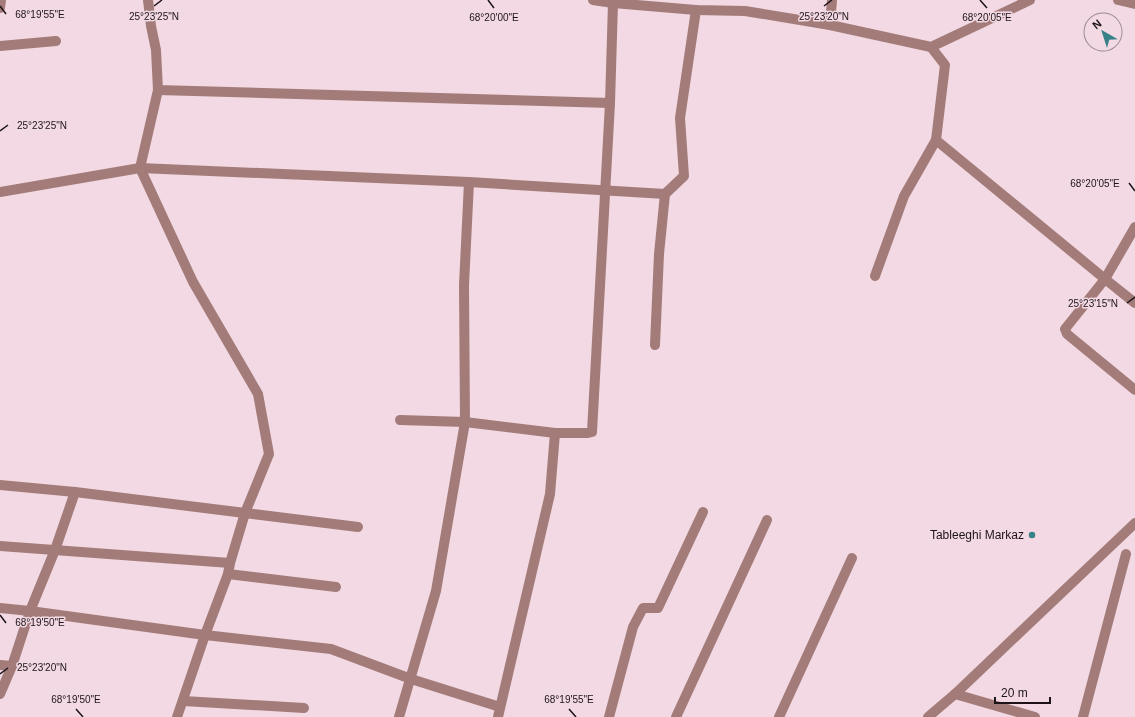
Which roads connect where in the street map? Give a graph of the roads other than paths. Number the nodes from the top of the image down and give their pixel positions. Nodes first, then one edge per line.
1 (1, 0) edge
2 (148, 0) edge
3 (593, 0) edge
4 (832, 0) edge
5 (1030, 0) edge
6 (1118, 0) edge
7 (613, 3) junction
8 (1135, 4) edge
9 (0, 8) edge
10 (696, 10) junction
11 (830, 25) junction
12 (56, 41) dead end
13 (0, 46) edge
14 (931, 47) junction
15 (158, 90) junction
16 (610, 103) junction
17 (936, 140) junction
18 (140, 168) junction
19 (469, 182) junction
20 (604, 191) junction
21 (0, 192) edge
22 (665, 194) junction
23 (1135, 226) edge
24 (875, 276) dead end
25 (1105, 279) junction
26 (1135, 303) edge
27 (655, 345) dead end
28 (1135, 390) edge
29 (400, 420) dead end
30 (465, 422) junction
31 (555, 433) junction
32 (0, 485) edge
33 (74, 492) junction
34 (703, 512) dead end
35 (245, 513) junction
36 (767, 520) dead end
37 (1135, 523) edge
38 (358, 527) dead end
39 (0, 546) edge
40 (55, 550) junction
41 (1126, 554) dead end
42 (852, 558) dead end
43 (230, 563) junction
44 (228, 574) junction
45 (336, 587) dead end
46 (0, 608) edge
47 (30, 612) junction
48 (205, 635) junction
49 (0, 666) edge
50 (12, 666) junction
51 (411, 679) junction
52 (0, 694) edge
53 (955, 694) junction
54 (183, 701) junction
55 (500, 707) junction
56 (304, 708) dead end
57 (178, 717) edge
58 (399, 717) edge
59 (498, 717) edge
60 (609, 717) edge
61 (676, 717) edge
62 (779, 717) edge
63 (928, 717) edge
64 (1036, 717) edge
65 (1083, 717) edge

1 - 9 street
2 - 15 street
3 - 7 street
4 - 11 street
5 - 14 street
6 - 8 street
7 - 10 street
7 - 16 street
10 - 11 street
10 - 22 street
11 - 14 street
12 - 13 street
14 - 17 street
15 - 16 street
15 - 18 street
16 - 20 street
17 - 24 street
17 - 25 street
18 - 19 street
18 - 21 street
18 - 35 street
19 - 20 street
19 - 30 street
20 - 22 street
20 - 31 street
22 - 27 street
23 - 25 street
25 - 26 street
25 - 28 street
29 - 30 street
30 - 31 street
30 - 51 street
31 - 55 street
32 - 33 street
33 - 35 street
33 - 40 street
34 - 60 street
35 - 38 street
35 - 43 street
36 - 61 street
37 - 53 street
39 - 40 street
40 - 43 street
40 - 47 street
41 - 65 street
42 - 62 street
43 - 44 street
44 - 45 street
44 - 48 street
46 - 47 street
47 - 48 street
47 - 50 street
48 - 51 street
48 - 54 street
49 - 50 street
50 - 52 street
51 - 55 street
51 - 58 street
53 - 63 street
53 - 64 street
54 - 56 street
54 - 57 street
55 - 59 street

